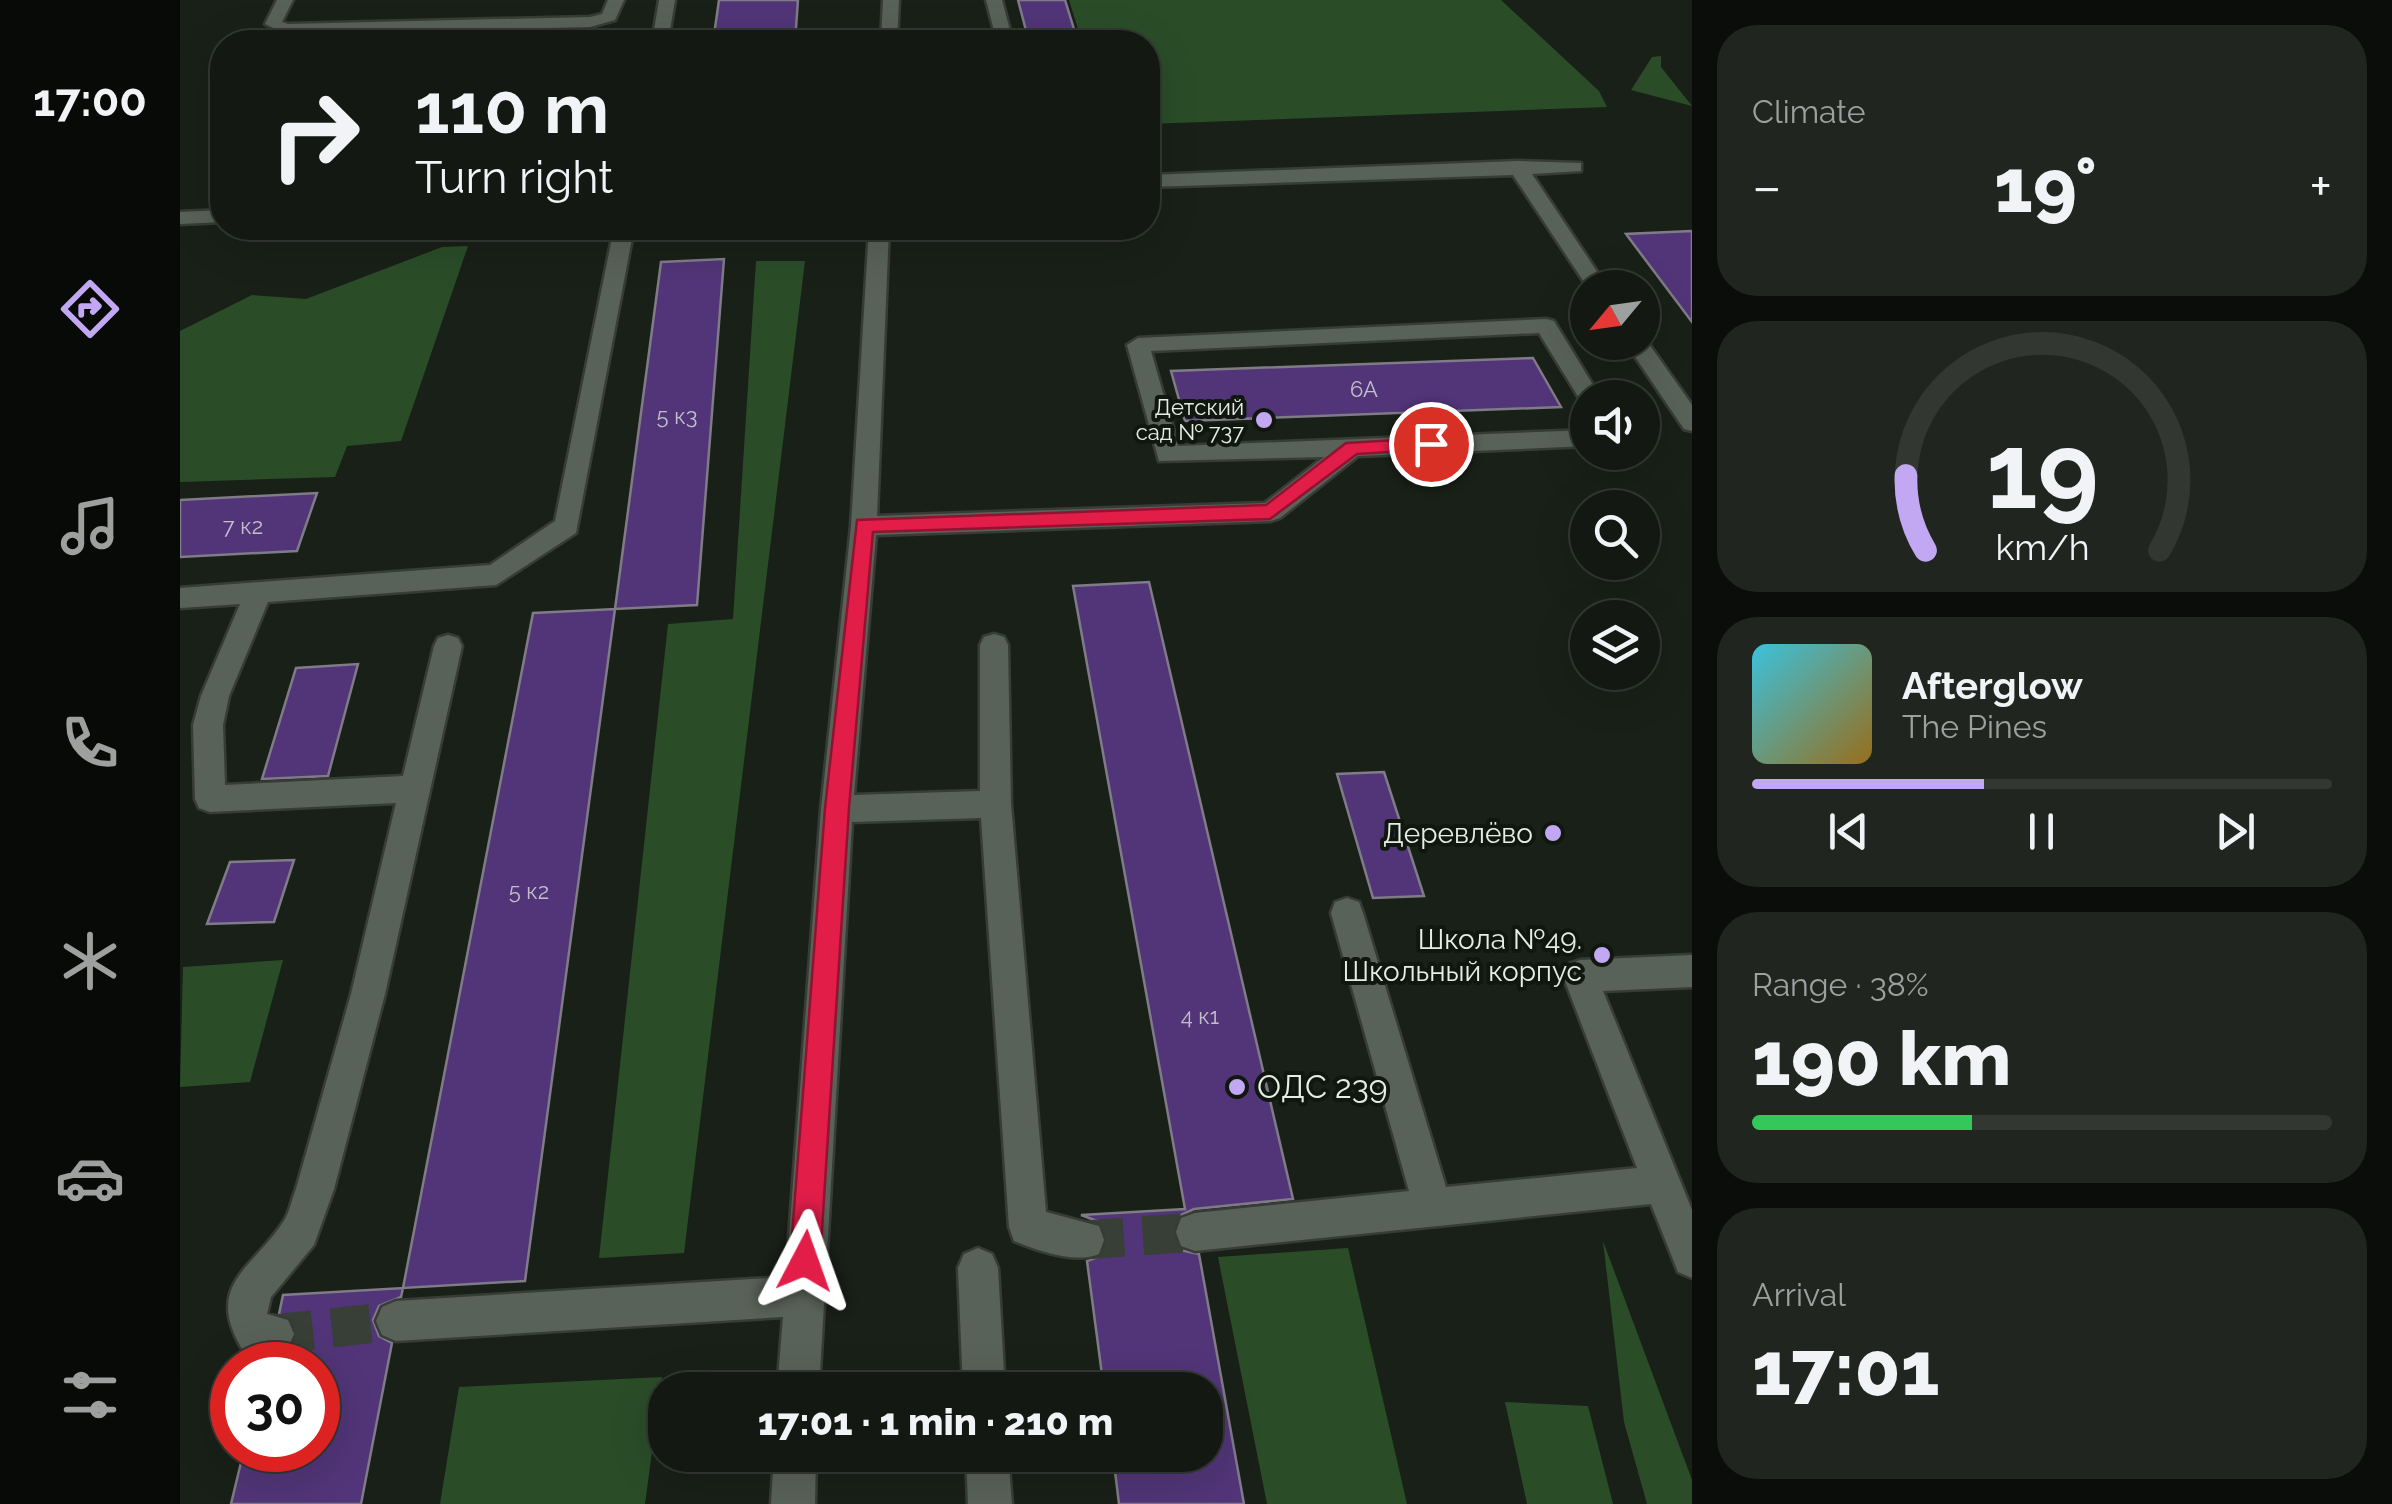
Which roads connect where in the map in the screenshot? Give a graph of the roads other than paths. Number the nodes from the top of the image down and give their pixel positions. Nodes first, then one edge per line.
1 (285, 0) edge
2 (616, 0) edge
3 (667, 0) edge
4 (891, 0) edge
5 (994, 0) edge
6 (662, 30) edge
7 (889, 30) edge
8 (1002, 30) edge
9 (1574, 166) dead end
10 (1518, 167) junction
11 (1160, 181) edge
12 (210, 217) edge
13 (180, 218) edge
14 (622, 240) edge
15 (879, 240) edge
16 (1586, 270) edge
17 (1648, 360) edge
18 (1579, 380) edge
19 (1692, 423) edge
20 (1570, 439) edge
21 (1353, 448) junction
22 (864, 526) junction
23 (258, 594) junction
24 (180, 598) edge
25 (448, 646) dead end
26 (994, 646) dead end
27 (416, 789) junction
28 (996, 804) junction
29 (837, 808) junction
30 (1347, 913) dead end
31 (1692, 971) edge
32 (1663, 1184) junction
33 (1433, 1208) junction
34 (1195, 1232) tunnel mouth
35 (1085, 1240) tunnel mouth
36 (1692, 1258) edge
37 (978, 1268) dead end
38 (803, 1296) junction
39 (396, 1321) tunnel mouth
40 (274, 1334) dead end
41 (799, 1372) edge
42 (983, 1372) edge
43 (795, 1472) edge
44 (989, 1472) edge
45 (793, 1504) edge
46 (990, 1504) edge

1 - 2 street
3 - 6 street
4 - 7 street
5 - 8 street
9 - 10 street
10 - 11 street
10 - 16 street
12 - 13 street
14 - 23 street
15 - 22 street
17 - 19 street
18 - 21 street
20 - 21 street
21 - 22 street
22 - 29 street
23 - 24 street
23 - 27 street
25 - 27 street
26 - 28 street
27 - 40 street
28 - 29 street
28 - 35 street
29 - 38 street
30 - 33 street
31 - 32 street
32 - 33 street
32 - 36 street
33 - 34 street
37 - 42 street
38 - 39 street
38 - 41 street
43 - 45 street
44 - 46 street

